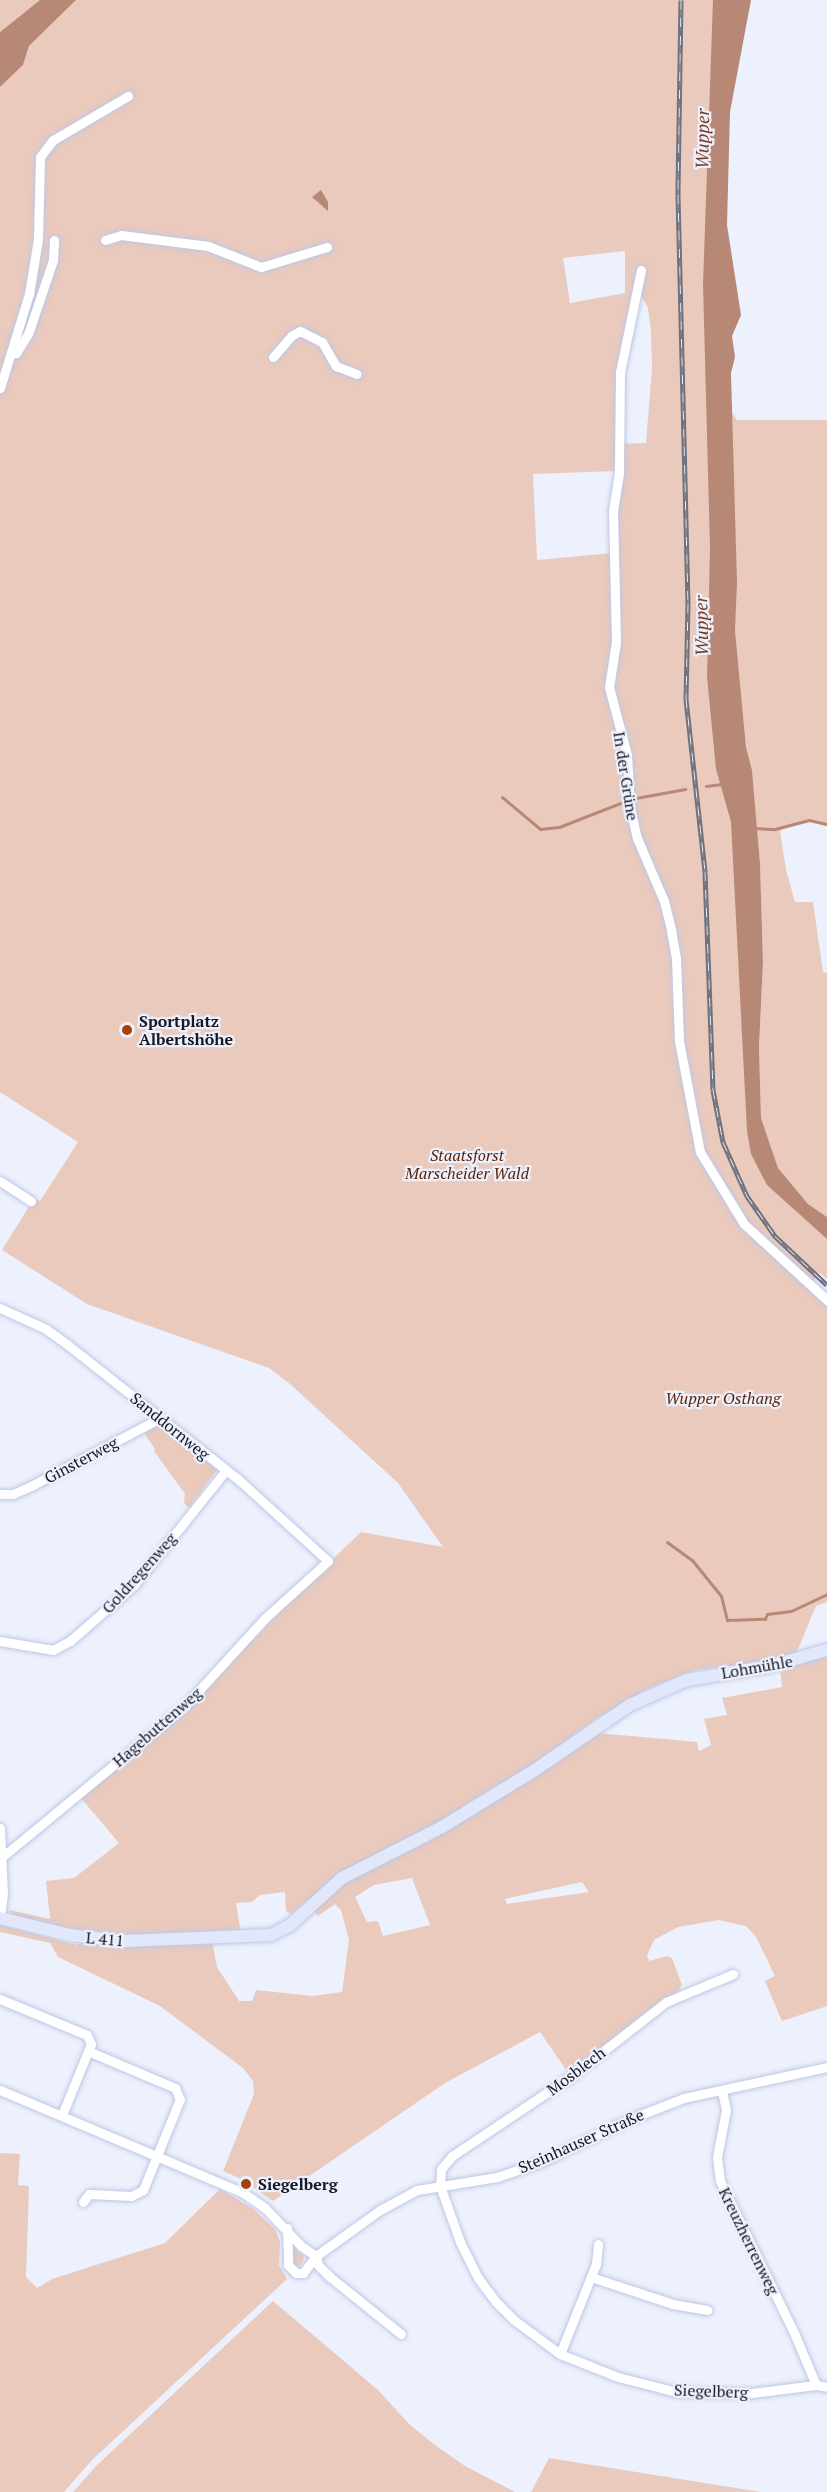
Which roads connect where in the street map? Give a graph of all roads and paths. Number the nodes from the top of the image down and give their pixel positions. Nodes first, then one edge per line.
1 (128, 96) dead end
2 (54, 240) dead end
3 (105, 240) dead end
4 (327, 247) dead end
5 (641, 270) dead end
6 (11, 354) junction
7 (273, 357) dead end
8 (357, 374) dead end
9 (0, 388) edge
10 (0, 1181) edge
11 (31, 1201) dead end
12 (827, 1300) edge
13 (0, 1308) edge
14 (160, 1418) junction
15 (226, 1470) junction
16 (0, 1494) edge
17 (328, 1561) joint
18 (0, 1641) edge
19 (827, 1650) edge
20 (0, 1828) edge
21 (2, 1857) junction
22 (0, 1918) edge
23 (212, 1937) joint
24 (733, 1974) dead end
25 (0, 1999) edge
26 (88, 2051) junction
27 (827, 2067) edge
28 (0, 2090) edge
29 (722, 2091) junction
30 (62, 2115) junction
31 (158, 2155) junction
32 (440, 2186) junction
33 (83, 2202) dead end
34 (287, 2228) junction
35 (598, 2244) dead end
36 (316, 2256) junction
37 (591, 2277) junction
38 (707, 2310) dead end
39 (401, 2334) dead end
40 (560, 2354) junction
41 (816, 2385) junction
42 (827, 2387) edge

1 - 6 street
2 - 6 street
3 - 4 street
5 - 12 street, In der Grüne
6 - 9 street
7 - 8 street
10 - 11 street
13 - 14 street, Sanddornweg
14 - 15 street, Sanddornweg
14 - 16 street, Ginsterweg
15 - 17 street, Sanddornweg
15 - 18 street, Goldregenweg
17 - 21 street, Hagebuttenweg
19 - 23 main road, Lohmühle / L 411
20 - 21 street
21 - 22 street
22 - 23 main road, L 411 / L 411
24 - 32 street, Mosblech
25 - 26 street
26 - 30 street
26 - 31 street
27 - 29 street, Steinhauser Straße
28 - 30 street
29 - 32 street, Steinhauser Straße
29 - 41 street, Kreuzherrenweg
30 - 31 street
31 - 33 street
31 - 34 street
32 - 36 street, Steinhauser Straße
32 - 40 street, Siegelberg
34 - 36 street
34 - 36 street, Steinhauser Straße
35 - 37 street
36 - 39 street
37 - 38 street
37 - 40 street
40 - 41 street, Siegelberg
41 - 42 street, Siegelberg

